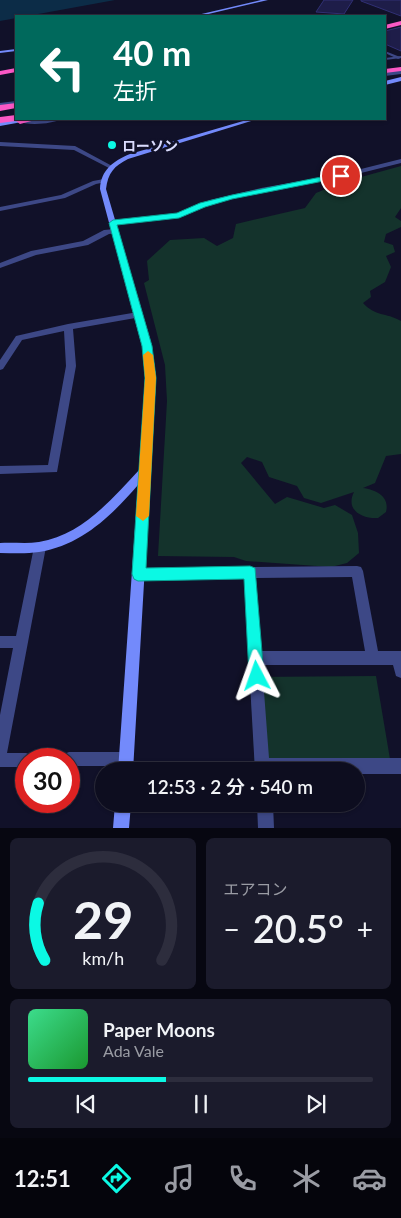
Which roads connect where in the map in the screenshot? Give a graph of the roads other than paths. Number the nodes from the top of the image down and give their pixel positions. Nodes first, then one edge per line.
1 (266, 0) edge
2 (199, 15) edge
3 (401, 21) edge
4 (386, 25) edge
5 (15, 50) edge
6 (0, 52) edge
7 (386, 52) edge
8 (386, 59) edge
9 (401, 60) edge
10 (386, 65) edge
11 (15, 69) edge
12 (401, 70) edge
13 (0, 71) edge
14 (386, 72) edge
15 (401, 79) edge
16 (386, 83) edge
17 (0, 105) edge
18 (15, 105) edge
19 (15, 118) edge
20 (28, 120) edge
21 (51, 120) edge
22 (216, 120) dead end
23 (252, 120) edge
24 (1, 121) edge
25 (221, 129) junction
26 (0, 144) edge
27 (401, 161) edge
28 (111, 167) junction
29 (104, 181) junction
30 (0, 209) edge
31 (114, 227) junction
32 (0, 266) edge
33 (138, 315) junction
34 (68, 327) junction
35 (0, 368) edge
36 (146, 469) junction
37 (0, 470) edge
38 (40, 547) junction
39 (0, 548) edge
40 (250, 573) junction
41 (138, 574) junction
42 (0, 642) edge
43 (21, 642) junction
44 (256, 658) junction
45 (373, 658) junction
46 (400, 663) edge
47 (0, 751) edge
48 (0, 760) edge
49 (15, 760) edge
50 (80, 760) edge
51 (98, 762) edge
52 (126, 762) edge
53 (262, 762) edge
54 (401, 766) edge
55 (365, 767) edge
56 (123, 812) edge
57 (265, 812) edge
58 (122, 828) edge
59 (266, 828) edge

1 - 2 street
3 - 4 highway
5 - 6 street
7 - 9 lane
8 - 9 street
9 - 10 highway
11 - 13 highway
12 - 14 highway
15 - 16 street
17 - 18 highway
19 - 24 highway
20 - 21 street
22 - 25 street
23 - 25 street
25 - 28 street
26 - 28 street
27 - 31 street
28 - 29 street
29 - 30 street
29 - 31 street
31 - 32 street
31 - 33 street
33 - 34 street
33 - 36 street
34 - 35 street
34 - 37 street
36 - 38 street
36 - 41 street
38 - 39 street
38 - 43 street
40 - 41 street
40 - 44 street
40 - 45 street
41 - 52 street
42 - 43 street
43 - 47 street
44 - 45 street
44 - 53 street
45 - 46 street
48 - 49 street
50 - 51 street
54 - 55 street
56 - 58 street
57 - 59 street

